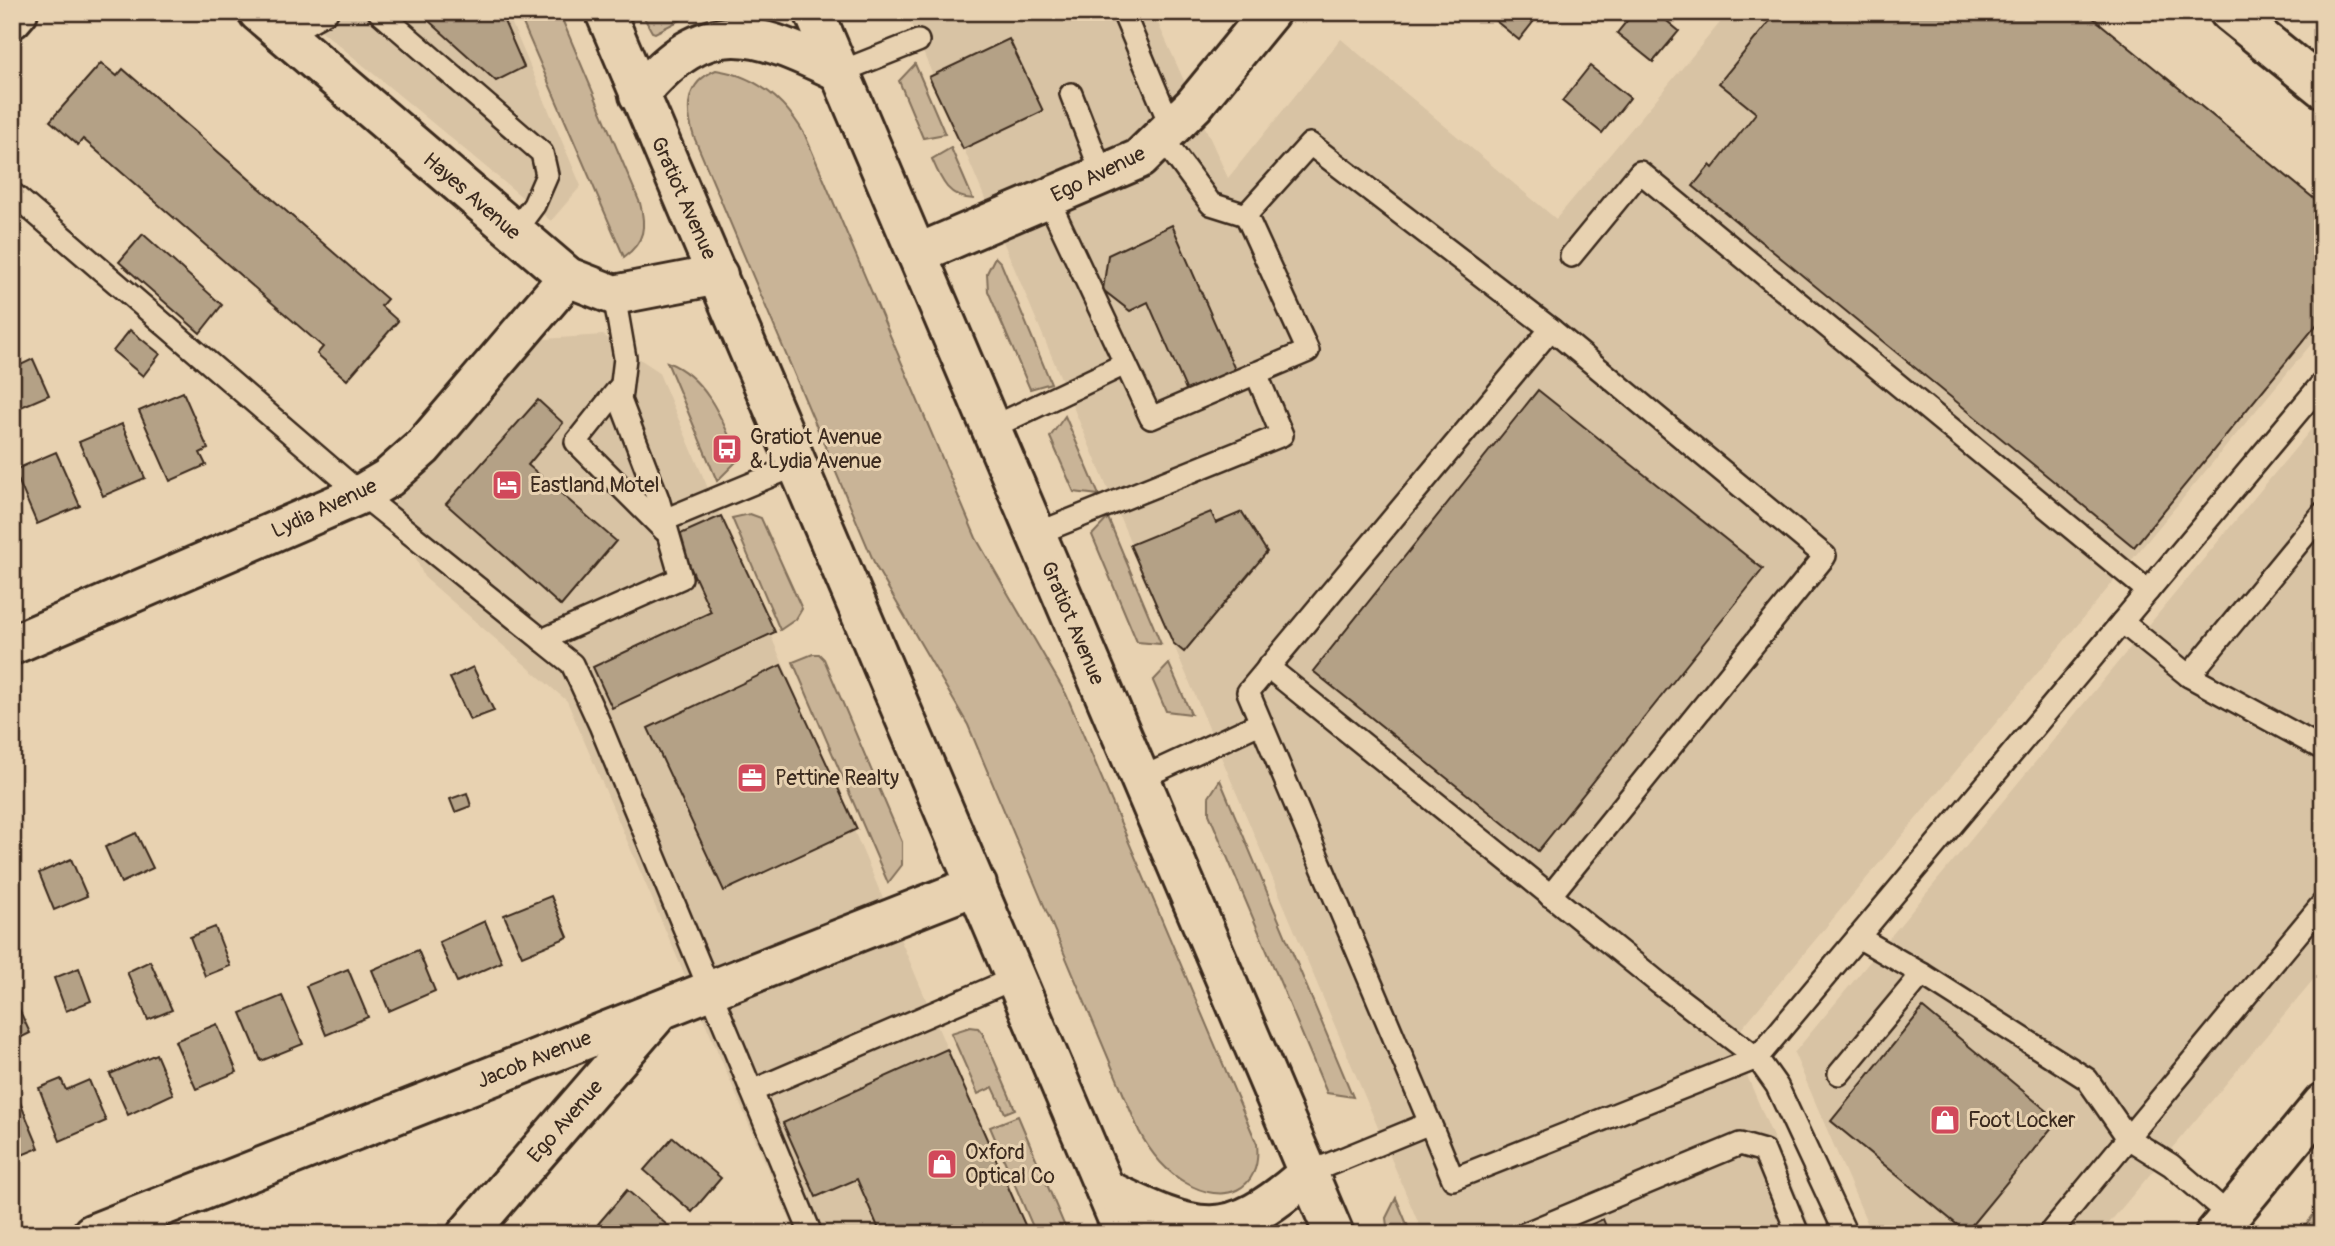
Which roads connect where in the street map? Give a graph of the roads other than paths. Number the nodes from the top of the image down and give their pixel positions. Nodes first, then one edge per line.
1 (18, 12) edge
2 (327, 12) edge
3 (379, 12) edge
4 (605, 12) edge
5 (814, 12) edge
6 (1123, 12) edge
7 (1270, 12) edge
8 (2230, 12) edge
9 (12, 19) edge
10 (272, 23) edge
11 (918, 41) dead end
12 (840, 72) junction
13 (2323, 88) edge
14 (1071, 94) dead end
15 (639, 95) junction
16 (1167, 134) junction
17 (1103, 176) junction
18 (12, 194) edge
19 (1048, 199) junction
20 (1246, 215) junction
21 (514, 232) junction
22 (916, 254) junction
23 (1572, 256) dead end
24 (718, 275) junction
25 (568, 277) junction
26 (614, 295) junction
27 (1551, 330) junction
28 (1125, 364) junction
29 (1256, 373) junction
30 (2323, 382) edge
31 (619, 388) junction
32 (991, 428) junction
33 (797, 465) junction
34 (361, 494) junction
35 (2323, 513) edge
36 (665, 526) junction
37 (1036, 534) junction
38 (2148, 591) junction
39 (2122, 622) junction
40 (542, 640) junction
41 (12, 645) edge
42 (1268, 667) junction
43 (2189, 676) junction
44 (1260, 723) junction
45 (2323, 749) edge
46 (1139, 779) junction
47 (977, 885) junction
48 (1550, 895) junction
49 (2323, 903) edge
50 (1858, 937) junction
51 (1922, 974) junction
52 (1015, 978) junction
53 (709, 990) junction
54 (662, 1008) junction
55 (1757, 1058) junction
56 (1839, 1074) dead end
57 (752, 1091) junction
58 (2323, 1103) edge
59 (1430, 1123) junction
60 (2128, 1138) junction
61 (1308, 1173) junction
62 (1105, 1189) junction
63 (2223, 1225) edge
64 (92, 1234) edge
65 (467, 1234) edge
66 (811, 1234) edge
67 (1124, 1234) edge
68 (1334, 1234) edge
69 (1524, 1234) edge
70 (1798, 1234) edge
71 (1846, 1234) edge
72 (2049, 1234) edge

1 - 9 main road
2 - 10 lane
3 - 21 lane
4 - 15 main road, Gratiot Avenue
5 - 12 main road, Gratiot Avenue
6 - 16 lane
7 - 16 main road, Ego Avenue
8 - 13 main road
10 - 21 main road, Hayes Avenue
11 - 12 lane
12 - 15 main road
12 - 22 main road, Gratiot Avenue
14 - 17 lane
15 - 24 main road, Gratiot Avenue
16 - 17 main road, Ego Avenue
16 - 20 lane
17 - 19 main road, Ego Avenue
18 - 34 lane
19 - 22 main road, Ego Avenue
19 - 28 lane
20 - 27 lane
20 - 29 lane
21 - 25 main road, Hayes Avenue
22 - 32 main road, Gratiot Avenue
23 - 38 lane
24 - 26 main road
24 - 33 main road, Gratiot Avenue
25 - 26 main road, Hayes Avenue
25 - 34 main road, Lydia Avenue
26 - 31 lane
27 - 42 lane
27 - 48 lane
28 - 29 lane
28 - 32 lane
29 - 37 lane
30 - 38 lane
31 - 36 lane
31 - 36 lane
32 - 37 main road, Gratiot Avenue
33 - 36 lane
33 - 47 main road, Gratiot Avenue
34 - 40 lane
34 - 41 main road, Lydia Avenue
35 - 43 lane
36 - 40 lane
37 - 46 main road, Gratiot Avenue
38 - 39 lane
39 - 43 lane
39 - 50 lane
40 - 53 lane
42 - 44 lane
42 - 48 lane
43 - 45 lane
44 - 46 lane
44 - 59 lane
46 - 61 main road, Gratiot Avenue
47 - 52 main road, Gratiot Avenue
47 - 53 main road, Jacob Avenue
48 - 55 lane
49 - 60 lane
50 - 51 lane
50 - 55 lane
51 - 56 lane
51 - 60 lane
52 - 57 lane
52 - 62 main road, Gratiot Avenue
53 - 54 main road, Jacob Avenue
53 - 57 lane
54 - 64 main road, Jacob Avenue
54 - 65 main road, Ego Avenue
55 - 59 lane
55 - 71 lane
57 - 66 lane
58 - 63 main road
59 - 61 lane
60 - 63 lane
60 - 72 lane
61 - 62 main road
61 - 68 main road, Gratiot Avenue
62 - 67 main road, Gratiot Avenue
69 - 70 lane

